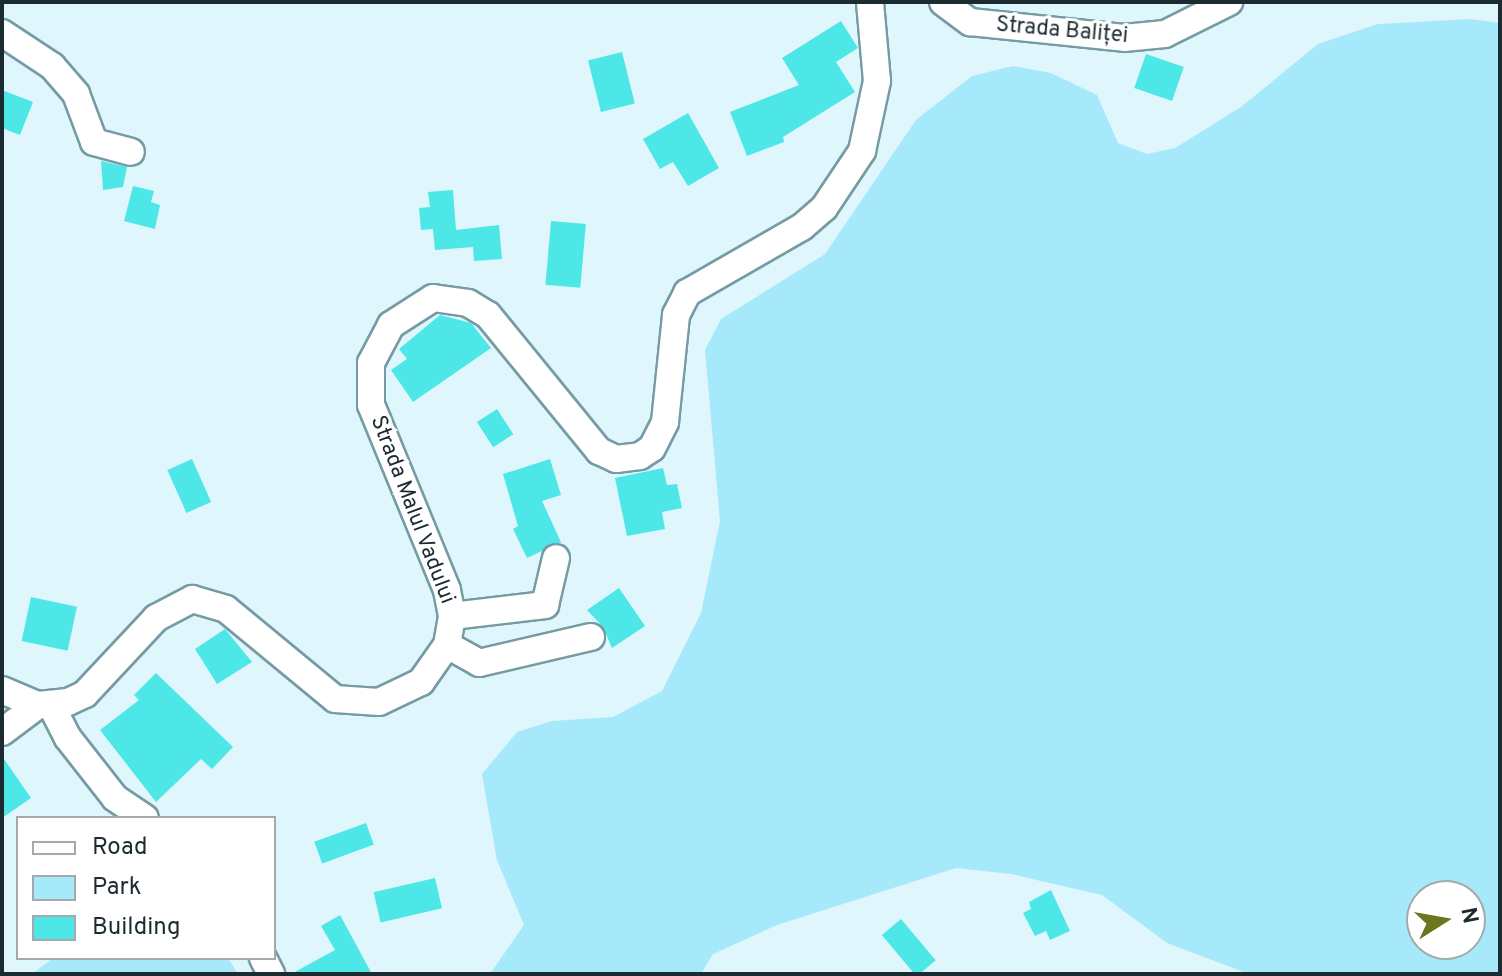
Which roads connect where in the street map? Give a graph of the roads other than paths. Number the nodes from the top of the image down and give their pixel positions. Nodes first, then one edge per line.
1 (870, 2) edge
2 (943, 2) edge
3 (1229, 2) edge
4 (2, 33) edge
5 (131, 152) dead end
6 (556, 558) dead end
7 (452, 616) junction
8 (591, 637) dead end
9 (447, 645) junction
10 (2, 690) edge
11 (44, 705) junction
12 (2, 732) edge
13 (142, 816) edge

1 - 7 street, Strada Malul Vadului
2 - 3 street, Strada Baliței
4 - 5 street
6 - 7 street
7 - 9 street, Strada Malul Vadului
8 - 9 street
9 - 11 street, Strada Malul Vadului
10 - 11 street
11 - 12 street, Strada Malul Vadului
11 - 13 street

